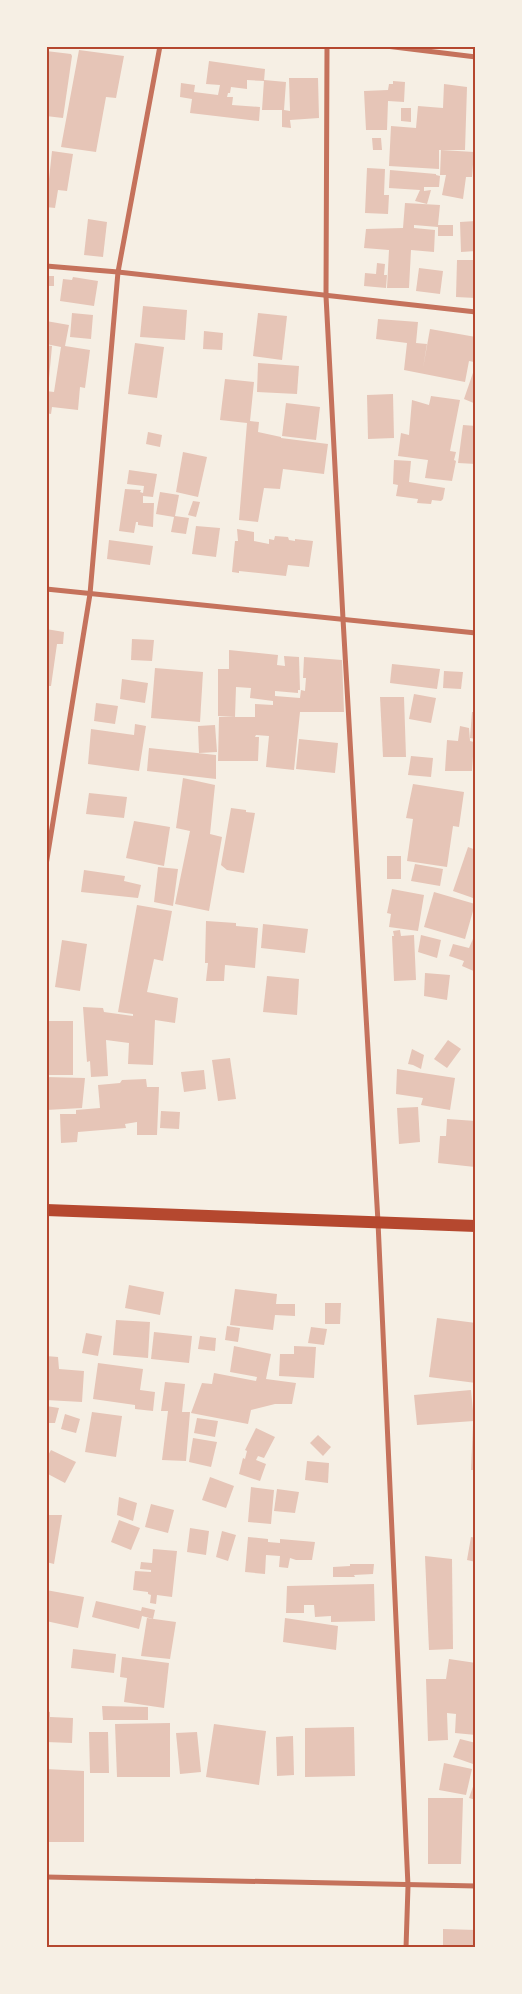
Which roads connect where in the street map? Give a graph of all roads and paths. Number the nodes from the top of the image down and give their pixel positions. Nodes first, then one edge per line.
1 (160, 46) edge
2 (327, 46) edge
3 (386, 46) edge
4 (476, 57) edge
5 (46, 266) edge
6 (118, 272) junction
7 (326, 296) junction
8 (476, 312) edge
9 (46, 589) edge
10 (90, 594) junction
11 (343, 619) junction
12 (476, 633) edge
13 (46, 865) edge
14 (46, 1210) edge
15 (378, 1222) junction
16 (476, 1226) edge
17 (46, 1877) edge
18 (408, 1886) junction
19 (476, 1886) edge
20 (406, 1948) edge

1 - 6 street
2 - 7 street
3 - 4 street
5 - 6 street
6 - 7 street
6 - 10 street
7 - 8 street
7 - 11 street
9 - 10 street
10 - 11 street
10 - 13 street
11 - 12 street
11 - 15 street
14 - 15 main road
15 - 16 main road
15 - 18 street
17 - 18 street
18 - 19 street
18 - 20 street

